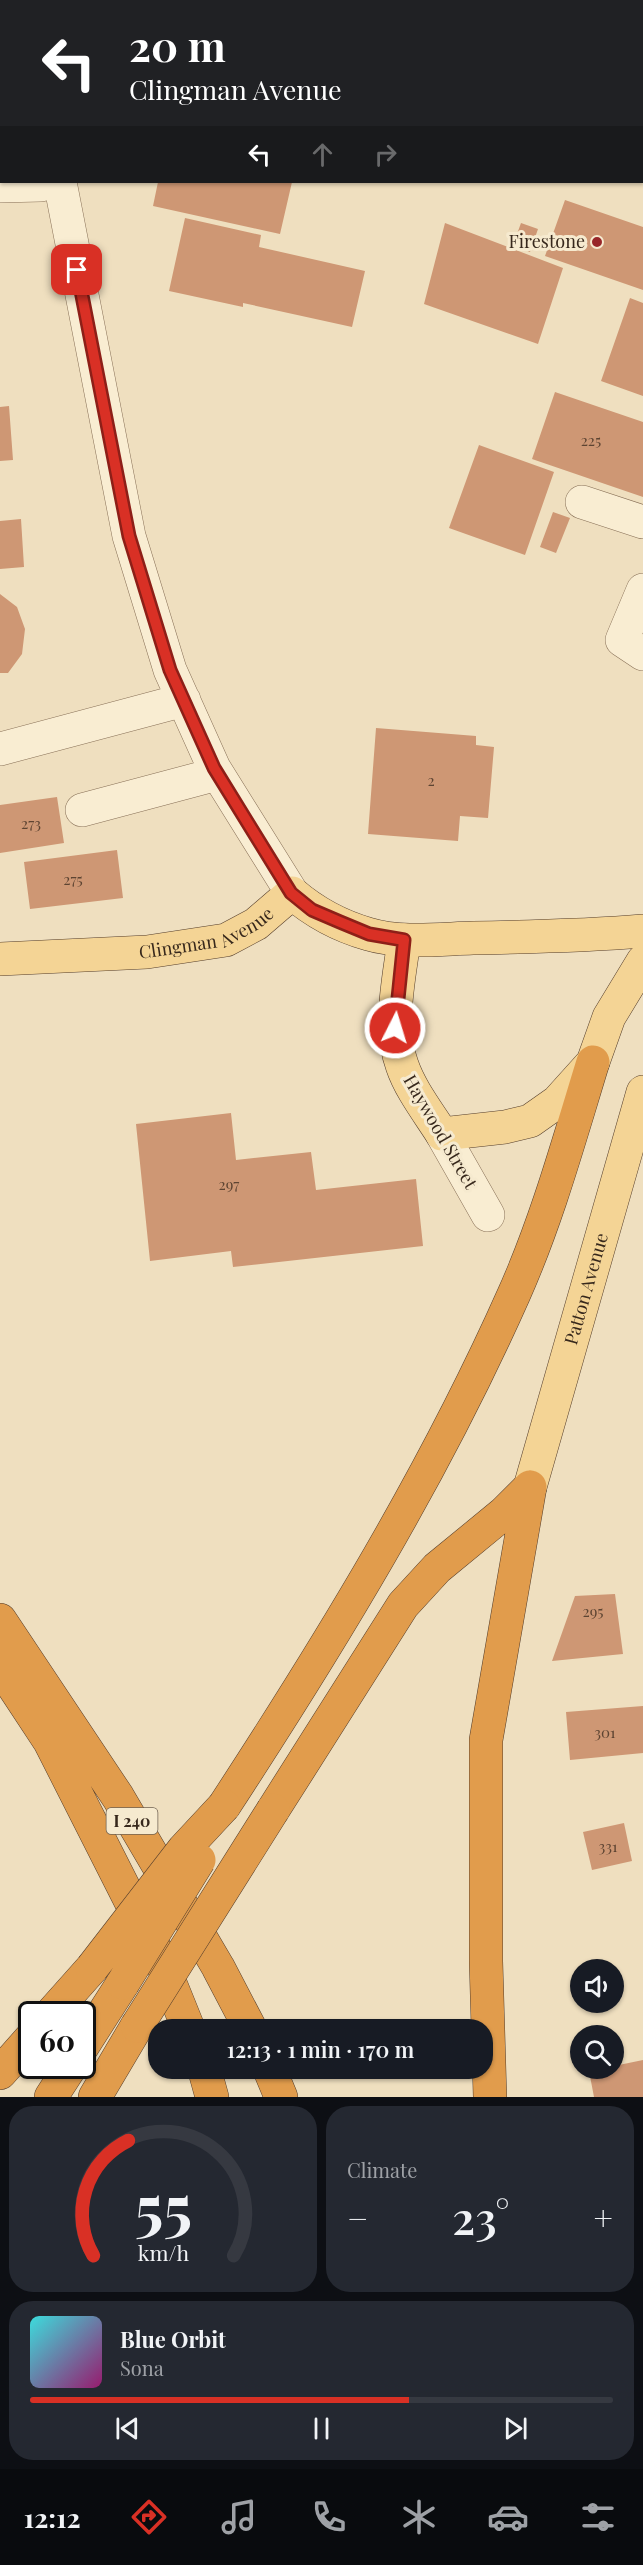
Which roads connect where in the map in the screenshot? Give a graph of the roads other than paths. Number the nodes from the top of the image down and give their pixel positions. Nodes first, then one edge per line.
1 (48, 183) edge
2 (60, 183) edge
3 (0, 186) edge
4 (582, 502) dead end
5 (643, 522) edge
6 (643, 590) edge
7 (643, 654) edge
8 (184, 699) junction
9 (0, 749) edge
10 (217, 774) junction
11 (82, 810) dead end
12 (291, 893) junction
13 (643, 931) edge
14 (404, 940) junction
15 (0, 959) edge
16 (643, 961) edge
17 (593, 1062) junction
18 (643, 1092) edge
19 (442, 1134) junction
20 (488, 1215) dead end
21 (530, 1487) junction
22 (0, 1620) edge
23 (0, 1666) edge
24 (224, 1806) junction
25 (63, 2001) edge
26 (185, 2019) edge
27 (244, 2019) edge
28 (96, 2026) edge
29 (18, 2053) edge
30 (0, 2073) edge
31 (63, 2079) edge
32 (207, 2079) edge
33 (273, 2079) edge
34 (51, 2097) edge
35 (95, 2097) edge
36 (212, 2097) edge
37 (281, 2097) edge
38 (490, 2097) edge

1 - 3 street
2 - 8 street
4 - 5 street
6 - 7 street
8 - 9 street
8 - 10 street
10 - 11 street
10 - 12 street
12 - 14 main road, Clingman Avenue
12 - 15 main road, Clingman Avenue
13 - 14 main road, Clingman Avenue
14 - 19 main road, Haywood Street
16 - 17 main road
17 - 19 main road
17 - 24 highway
18 - 21 main road, Patton Avenue
19 - 20 street, Haywood Street
21 - 35 highway, bridge
21 - 38 highway
22 - 27 highway, I 240
23 - 26 highway
24 - 25 highway, bridge
24 - 28 highway, bridge
29 - 30 highway
31 - 34 highway
32 - 36 highway
33 - 37 highway

